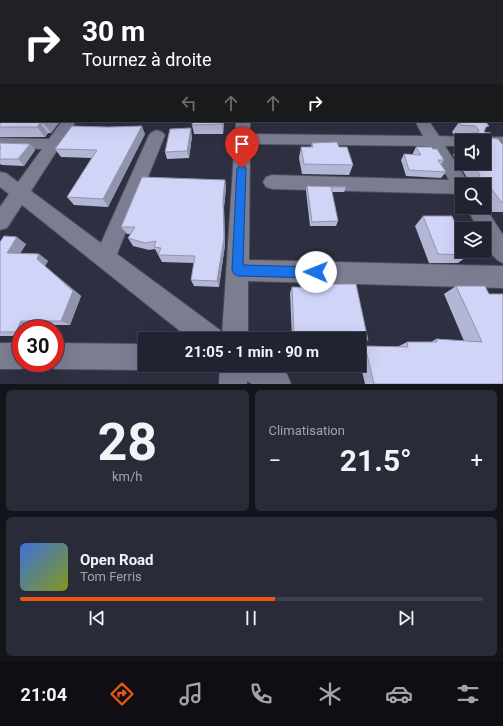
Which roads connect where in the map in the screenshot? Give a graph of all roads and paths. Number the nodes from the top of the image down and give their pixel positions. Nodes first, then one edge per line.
1 (68, 122) edge
2 (423, 122) edge
3 (243, 130) edge
4 (157, 135) dead end
5 (435, 141) junction
6 (455, 142) edge
7 (491, 142) edge
8 (503, 142) edge
9 (0, 143) edge
10 (53, 144) junction
11 (0, 178) edge
12 (457, 178) edge
13 (272, 182) dead end
14 (455, 186) edge
15 (20, 192) junction
16 (479, 214) edge
17 (0, 222) edge
18 (503, 253) edge
19 (105, 258) junction
20 (238, 270) junction
21 (503, 278) edge
22 (202, 332) edge
23 (235, 332) edge
24 (64, 356) edge
25 (138, 357) edge
26 (234, 372) edge
27 (258, 372) edge
28 (233, 384) edge
29 (276, 384) edge

1 - 10 street
2 - 5 street
3 - 5 street
3 - 20 street
4 - 19 street
5 - 6 street
5 - 12 street
7 - 8 street
9 - 10 street
10 - 15 street
11 - 15 street
13 - 14 street
15 - 17 street
15 - 19 street
16 - 18 street
19 - 22 street
20 - 21 street
20 - 23 street
24 - 25 street
26 - 28 street
27 - 29 street

